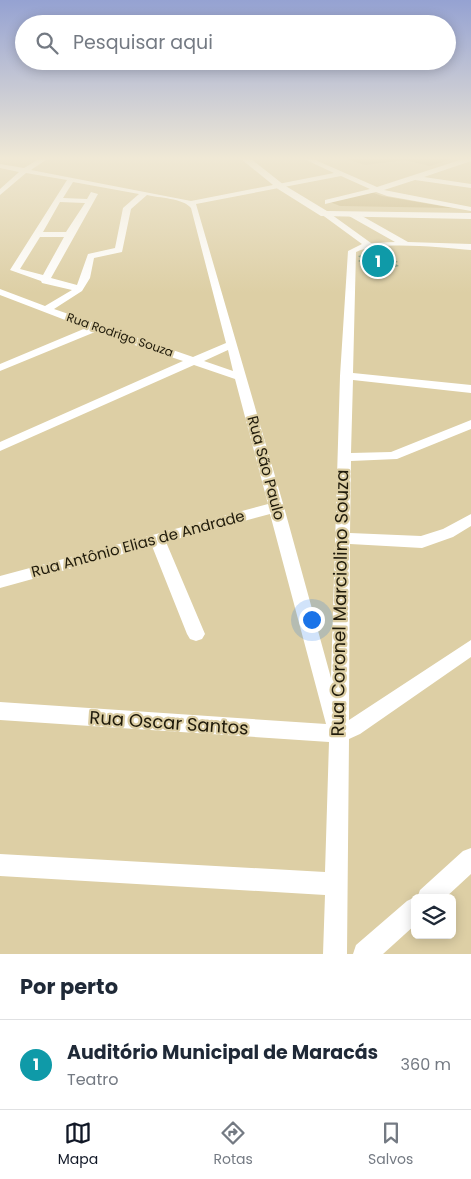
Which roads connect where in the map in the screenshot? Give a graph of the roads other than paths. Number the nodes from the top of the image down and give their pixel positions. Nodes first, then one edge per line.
1 (56, 204) edge
2 (87, 204) edge
3 (132, 204) edge
4 (184, 204) edge
5 (205, 204) edge
6 (310, 204) edge
7 (331, 204) edge
8 (421, 204) edge
9 (193, 206) junction
10 (444, 210) junction
11 (471, 210) edge
12 (321, 212) junction
13 (347, 212) junction
14 (471, 216) edge
15 (38, 234) junction
16 (69, 235) junction
17 (369, 245) junction
18 (409, 245) junction
19 (471, 247) edge
20 (45, 281) junction
21 (79, 289) junction
22 (0, 292) edge
23 (46, 309) junction
24 (96, 328) junction
25 (232, 344) junction
26 (193, 360) junction
27 (0, 368) edge
28 (346, 376) junction
29 (241, 377) junction
30 (471, 389) edge
31 (471, 424) edge
32 (0, 447) edge
33 (344, 457) junction
34 (277, 507) junction
35 (471, 519) edge
36 (343, 538) junction
37 (157, 539) junction
38 (0, 582) edge
39 (196, 634) dead end
40 (471, 647) edge
41 (0, 711) edge
42 (337, 734) junction
43 (471, 859) edge
44 (0, 866) edge
45 (336, 884) junction
46 (432, 894) edge
47 (411, 913) edge
48 (335, 954) edge
49 (365, 954) edge

1 - 15 street
2 - 16 street
3 - 21 street
4 - 9 street
5 - 9 street
6 - 12 main road
7 - 13 main road
8 - 10 street
9 - 25 street, Rua São Paulo
10 - 11 main road
10 - 13 main road
10 - 14 main road
12 - 13 main road
12 - 17 street
13 - 18 street
15 - 16 street
15 - 20 street
16 - 20 street
17 - 18 street
17 - 28 street, Rua Coronel Marciolino Souza
18 - 19 street
20 - 21 street
21 - 23 street
22 - 23 street, Rua Rodrigo Souza
23 - 24 street, Rua Rodrigo Souza
24 - 26 street, Rua Rodrigo Souza
24 - 27 street
25 - 26 street
25 - 29 street, Rua São Paulo
26 - 29 street, Rua Rodrigo Souza
26 - 32 street
28 - 30 street
28 - 33 street, Rua Coronel Marciolino Souza
29 - 34 street, Rua São Paulo
31 - 33 street
33 - 36 street, Rua Coronel Marciolino Souza
34 - 37 street, Rua Antônio Elias de Andrade
34 - 42 street, Rua São Paulo
35 - 36 street
36 - 42 street, Rua Coronel Marciolino Souza
37 - 38 street, Rua Antônio Elias de Andrade
37 - 39 street
40 - 42 street
41 - 42 street, Rua Oscar Santos
42 - 45 street, Rua Coronel Marciolino Souza
43 - 46 street
44 - 45 street
45 - 48 street, Rua Coronel Marciolino Souza
47 - 49 street

